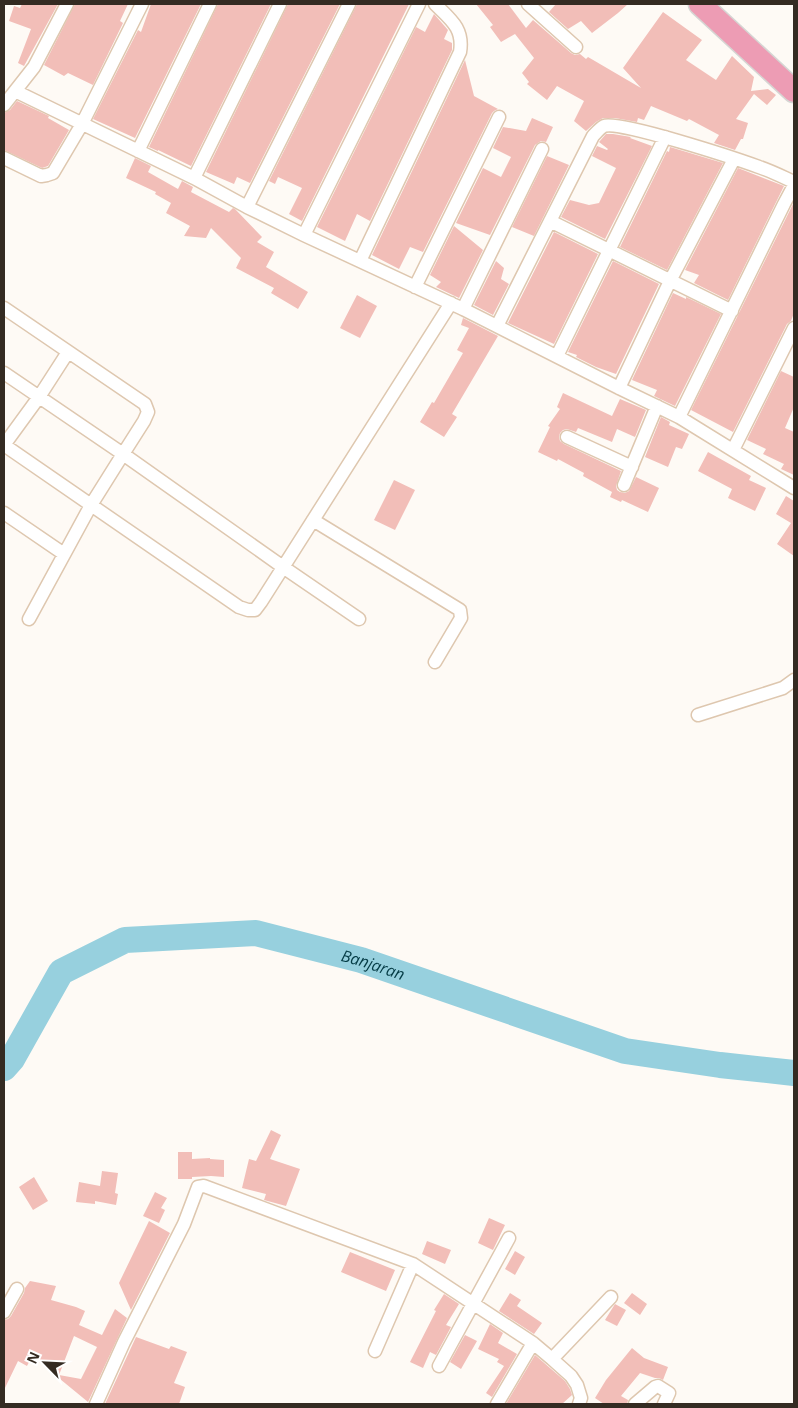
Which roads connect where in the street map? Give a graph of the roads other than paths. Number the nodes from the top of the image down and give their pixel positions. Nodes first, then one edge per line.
1 (67, 4) edge
2 (142, 4) edge
3 (210, 4) edge
4 (280, 4) edge
5 (350, 4) edge
6 (419, 4) edge
7 (435, 4) edge
8 (528, 4) edge
9 (700, 4) edge
10 (576, 46) dead end
11 (15, 91) junction
12 (794, 91) edge
13 (4, 104) edge
14 (499, 117) dead end
15 (82, 124) junction
16 (665, 137) junction
17 (542, 149) dead end
18 (138, 151) junction
19 (4, 158) edge
20 (734, 159) junction
21 (194, 178) junction
22 (794, 182) edge
23 (794, 188) edge
24 (247, 207) junction
25 (550, 221) junction
26 (304, 235) junction
27 (609, 251) junction
28 (360, 261) junction
29 (670, 280) junction
30 (415, 287) junction
31 (450, 303) junction
32 (4, 308) edge
33 (463, 309) junction
34 (732, 311) junction
35 (498, 326) junction
36 (794, 328) edge
37 (68, 352) junction
38 (557, 356) junction
39 (4, 374) edge
40 (619, 388) junction
41 (39, 397) junction
42 (657, 406) junction
43 (679, 417) junction
44 (567, 438) dead end
45 (4, 445) edge
46 (733, 450) junction
47 (123, 454) junction
48 (632, 467) junction
49 (624, 485) dead end
50 (794, 488) edge
51 (90, 505) junction
52 (4, 513) edge
53 (313, 520) junction
54 (64, 554) junction
55 (283, 567) junction
56 (29, 619) dead end
57 (359, 619) dead end
58 (435, 662) dead end
59 (794, 680) edge
60 (698, 715) dead end
61 (509, 1238) dead end
62 (413, 1264) junction
63 (17, 1289) dead end
64 (611, 1297) dead end
65 (474, 1303) junction
66 (4, 1312) edge
67 (533, 1344) junction
68 (375, 1352) dead end
69 (552, 1359) junction
70 (439, 1366) dead end
71 (96, 1404) edge
72 (497, 1404) edge
73 (579, 1404) edge
74 (636, 1404) edge
75 (664, 1404) edge

1 - 11 street
2 - 15 street
3 - 18 street
4 - 21 street
5 - 24 street
6 - 26 street
7 - 28 street
8 - 10 street
9 - 12 highway
11 - 13 street
11 - 15 street
14 - 30 street
15 - 18 street
15 - 19 street
16 - 20 street
16 - 25 street
16 - 27 street
17 - 33 street
18 - 21 street
20 - 22 street
20 - 29 street
21 - 24 street
23 - 34 street
24 - 26 street
25 - 27 street
25 - 35 street
26 - 28 street
27 - 29 street
27 - 38 street
28 - 30 street
29 - 34 street
29 - 40 street
30 - 31 street
31 - 33 street
31 - 53 street
32 - 37 street
33 - 35 street
34 - 43 street
35 - 38 street
36 - 46 street
37 - 41 street
37 - 47 street
38 - 40 street
39 - 41 street
40 - 42 street
41 - 45 street
41 - 47 street
42 - 43 street
42 - 48 street
43 - 46 street
44 - 48 street
45 - 51 street
46 - 50 street
47 - 51 street
47 - 55 street
48 - 49 street
51 - 54 street
51 - 55 street
52 - 54 street
53 - 55 street
53 - 58 street
54 - 56 street
55 - 57 street
59 - 60 street
61 - 65 street
62 - 65 street
62 - 68 street
62 - 71 street
63 - 66 street
64 - 69 street
65 - 67 street
65 - 70 street
67 - 69 street
67 - 72 street
69 - 73 street
74 - 75 street

